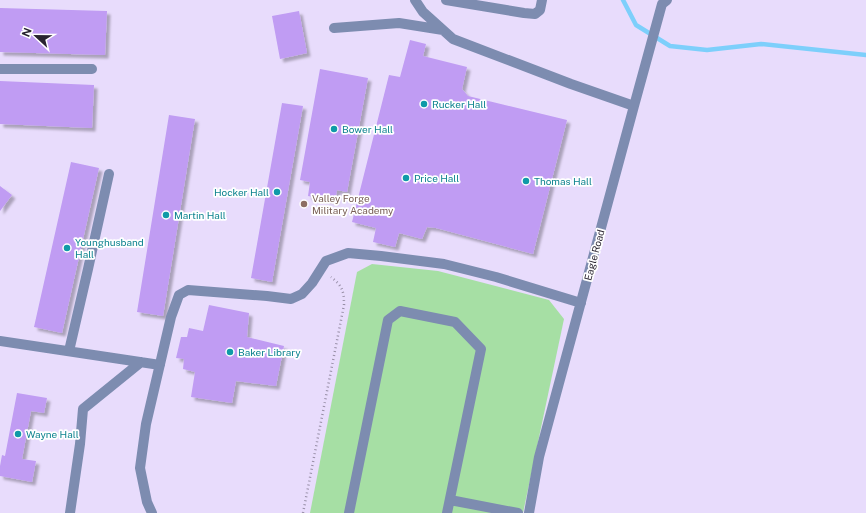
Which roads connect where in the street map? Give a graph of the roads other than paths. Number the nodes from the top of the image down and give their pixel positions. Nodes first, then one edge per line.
1 (415, 0) edge
2 (446, 0) edge
3 (542, 0) edge
4 (663, 1) edge
5 (334, 28) dead end
6 (443, 30) junction
7 (0, 69) edge
8 (92, 69) dead end
9 (634, 106) junction
10 (109, 174) dead end
11 (581, 303) junction
12 (0, 341) edge
13 (69, 351) junction
14 (141, 362) junction
15 (160, 365) junction
16 (450, 500) junction
17 (70, 513) edge
18 (152, 513) edge
19 (349, 513) edge
20 (447, 513) edge
21 (518, 513) edge
22 (529, 513) edge

1 - 6 street
2 - 3 street
4 - 9 street, Eagle Road
5 - 6 street
6 - 9 street
7 - 8 street
9 - 11 street, Eagle Road
10 - 13 street
11 - 15 street
11 - 22 street, Eagle Road
12 - 13 street
13 - 14 street
14 - 15 street
14 - 17 street
15 - 18 street
16 - 19 street
16 - 20 street
16 - 21 street

